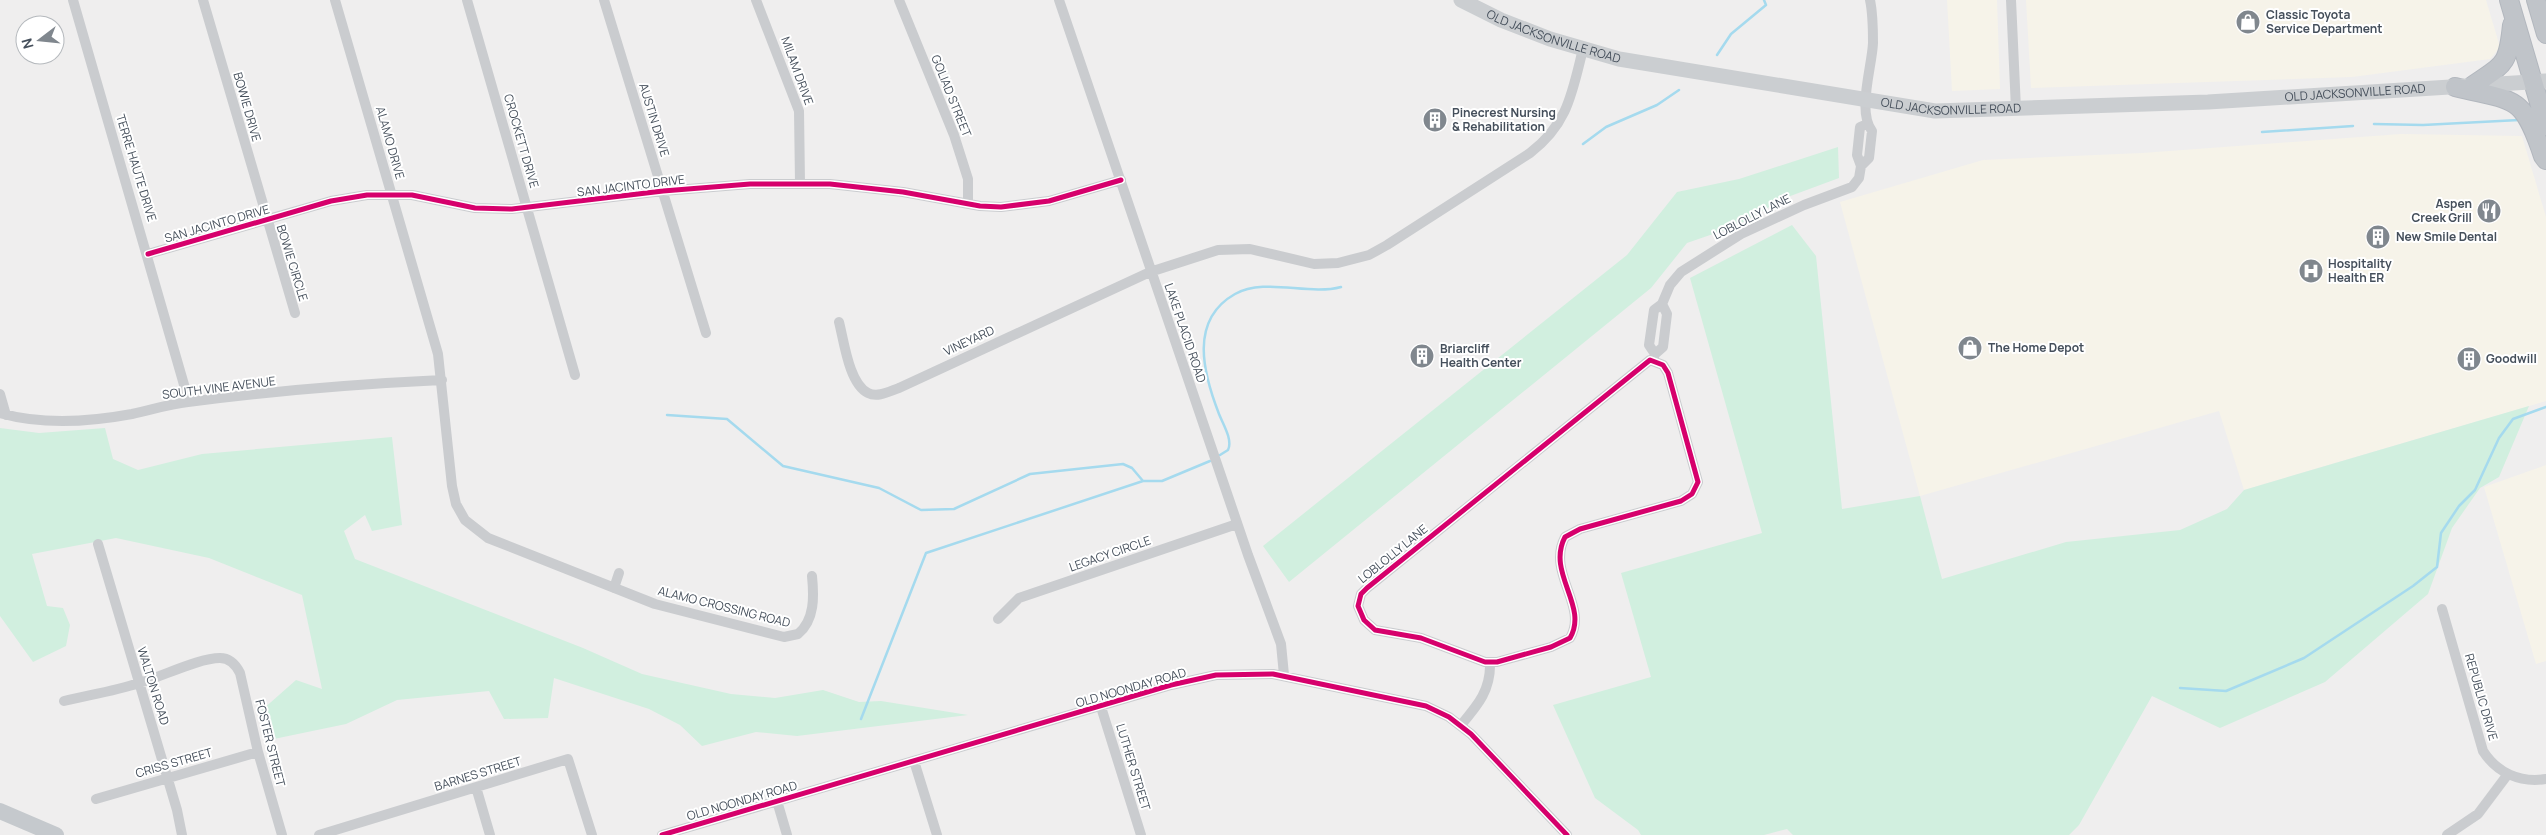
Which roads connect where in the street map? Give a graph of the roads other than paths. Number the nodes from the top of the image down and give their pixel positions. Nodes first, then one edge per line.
1 (73, 0) edge
2 (203, 0) edge
3 (335, 0) edge
4 (467, 0) edge
5 (604, 0) edge
6 (756, 0) edge
7 (899, 0) edge
8 (1059, 0) edge
9 (1461, 0) edge
10 (1870, 0) edge
11 (2011, 0) edge
12 (2511, 7) edge
13 (2540, 8) edge
14 (2546, 34) edge
15 (1583, 49) junction
16 (2539, 82) edge
17 (2463, 86) junction
18 (1866, 101) junction
19 (2016, 109) junction
20 (2546, 126) edge
21 (2546, 160) edge
22 (1121, 180) junction
23 (800, 183) junction
24 (663, 191) junction
25 (392, 194) junction
26 (968, 204) junction
27 (527, 208) junction
28 (266, 220) junction
29 (148, 254) junction
30 (1150, 272) junction
31 (294, 312) dead end
32 (839, 322) dead end
33 (706, 333) dead end
34 (1654, 357) junction
35 (575, 375) dead end
36 (442, 380) junction
37 (0, 394) edge
38 (189, 402) junction
39 (3, 414) edge
40 (1238, 524) junction
41 (98, 544) dead end
42 (619, 573) dead end
43 (812, 576) dead end
44 (614, 588) junction
45 (2442, 609) dead end
46 (998, 619) dead end
47 (1490, 662) junction
48 (1284, 675) junction
49 (139, 684) junction
50 (64, 701) dead end
51 (1101, 707) junction
52 (1461, 725) junction
53 (258, 752) junction
54 (914, 761) junction
55 (2508, 774) junction
56 (168, 778) junction
57 (2546, 779) edge
58 (476, 787) junction
59 (96, 799) dead end
60 (778, 801) junction
61 (0, 811) edge
62 (56, 835) edge
63 (182, 835) edge
64 (282, 835) edge
65 (318, 835) edge
66 (490, 835) edge
67 (592, 835) edge
68 (662, 835) edge
69 (787, 835) edge
70 (937, 835) edge
71 (1141, 835) edge
72 (1567, 835) edge
73 (2447, 835) edge

1 - 29 street, TERRE HAUTE DRIVE
2 - 28 street, BOWIE DRIVE
3 - 25 street, ALAMO DRIVE
4 - 27 street, CROCKETT DRIVE
5 - 24 street, AUSTIN DRIVE
6 - 23 street, MILAM DRIVE
7 - 26 street, GOLIAD STREET
8 - 22 street, LAKE PLACID ROAD
9 - 15 main road, OLD JACKSONVILLE ROAD
10 - 18 street, LOBLOLLY LANE
11 - 19 street
12 - 16 highway
12 - 17 highway
13 - 14 highway
15 - 18 main road, OLD JACKSONVILLE ROAD
15 - 30 street
16 - 17 main road, OLD JACKSONVILLE ROAD
16 - 20 highway
17 - 19 main road, OLD JACKSONVILLE ROAD
17 - 21 highway
18 - 19 main road, OLD JACKSONVILLE ROAD
18 - 34 street, LOBLOLLY LANE
22 - 26 street, SAN JACINTO DRIVE
22 - 30 street, LAKE PLACID ROAD
23 - 24 street, SAN JACINTO DRIVE
23 - 26 street, SAN JACINTO DRIVE
24 - 27 street, SAN JACINTO DRIVE
24 - 33 street, AUSTIN DRIVE
25 - 27 street, SAN JACINTO DRIVE
25 - 28 street, SAN JACINTO DRIVE
25 - 36 street, ALAMO DRIVE
27 - 35 street, CROCKETT DRIVE
28 - 29 street, SAN JACINTO DRIVE
28 - 31 street, BOWIE CIRCLE
29 - 38 street, TERRE HAUTE DRIVE
30 - 32 street, VINEYARD
30 - 40 street, LAKE PLACID ROAD
34 - 47 street
34 - 47 street, LOBLOLLY LANE
36 - 38 street, SOUTH VINE AVENUE
36 - 44 street, ALAMO CROSSING ROAD
37 - 39 street
38 - 39 street, SOUTH VINE AVENUE
40 - 46 street, LEGACY CIRCLE
40 - 48 street, LAKE PLACID ROAD
41 - 49 street, WALTON ROAD
42 - 44 street
43 - 44 street, ALAMO CROSSING ROAD
45 - 55 street, REPUBLIC DRIVE
47 - 52 street
48 - 51 street, OLD NOONDAY ROAD
48 - 52 street, OLD NOONDAY ROAD
49 - 50 street
49 - 53 street, FOSTER STREET
49 - 56 street, WALTON ROAD
51 - 54 street, OLD NOONDAY ROAD
51 - 71 street, LUTHER STREET
52 - 72 street, OLD NOONDAY ROAD
53 - 56 street, CRISS STREET
53 - 64 street, FOSTER STREET
54 - 60 street, OLD NOONDAY ROAD
54 - 70 street
55 - 57 street, REPUBLIC DRIVE
55 - 73 street
56 - 59 street, CRISS STREET
56 - 63 street, WALTON ROAD
58 - 65 street, BARNES STREET
58 - 66 street
58 - 67 street, BARNES STREET
60 - 68 street, OLD NOONDAY ROAD
60 - 69 street
61 - 62 main road

